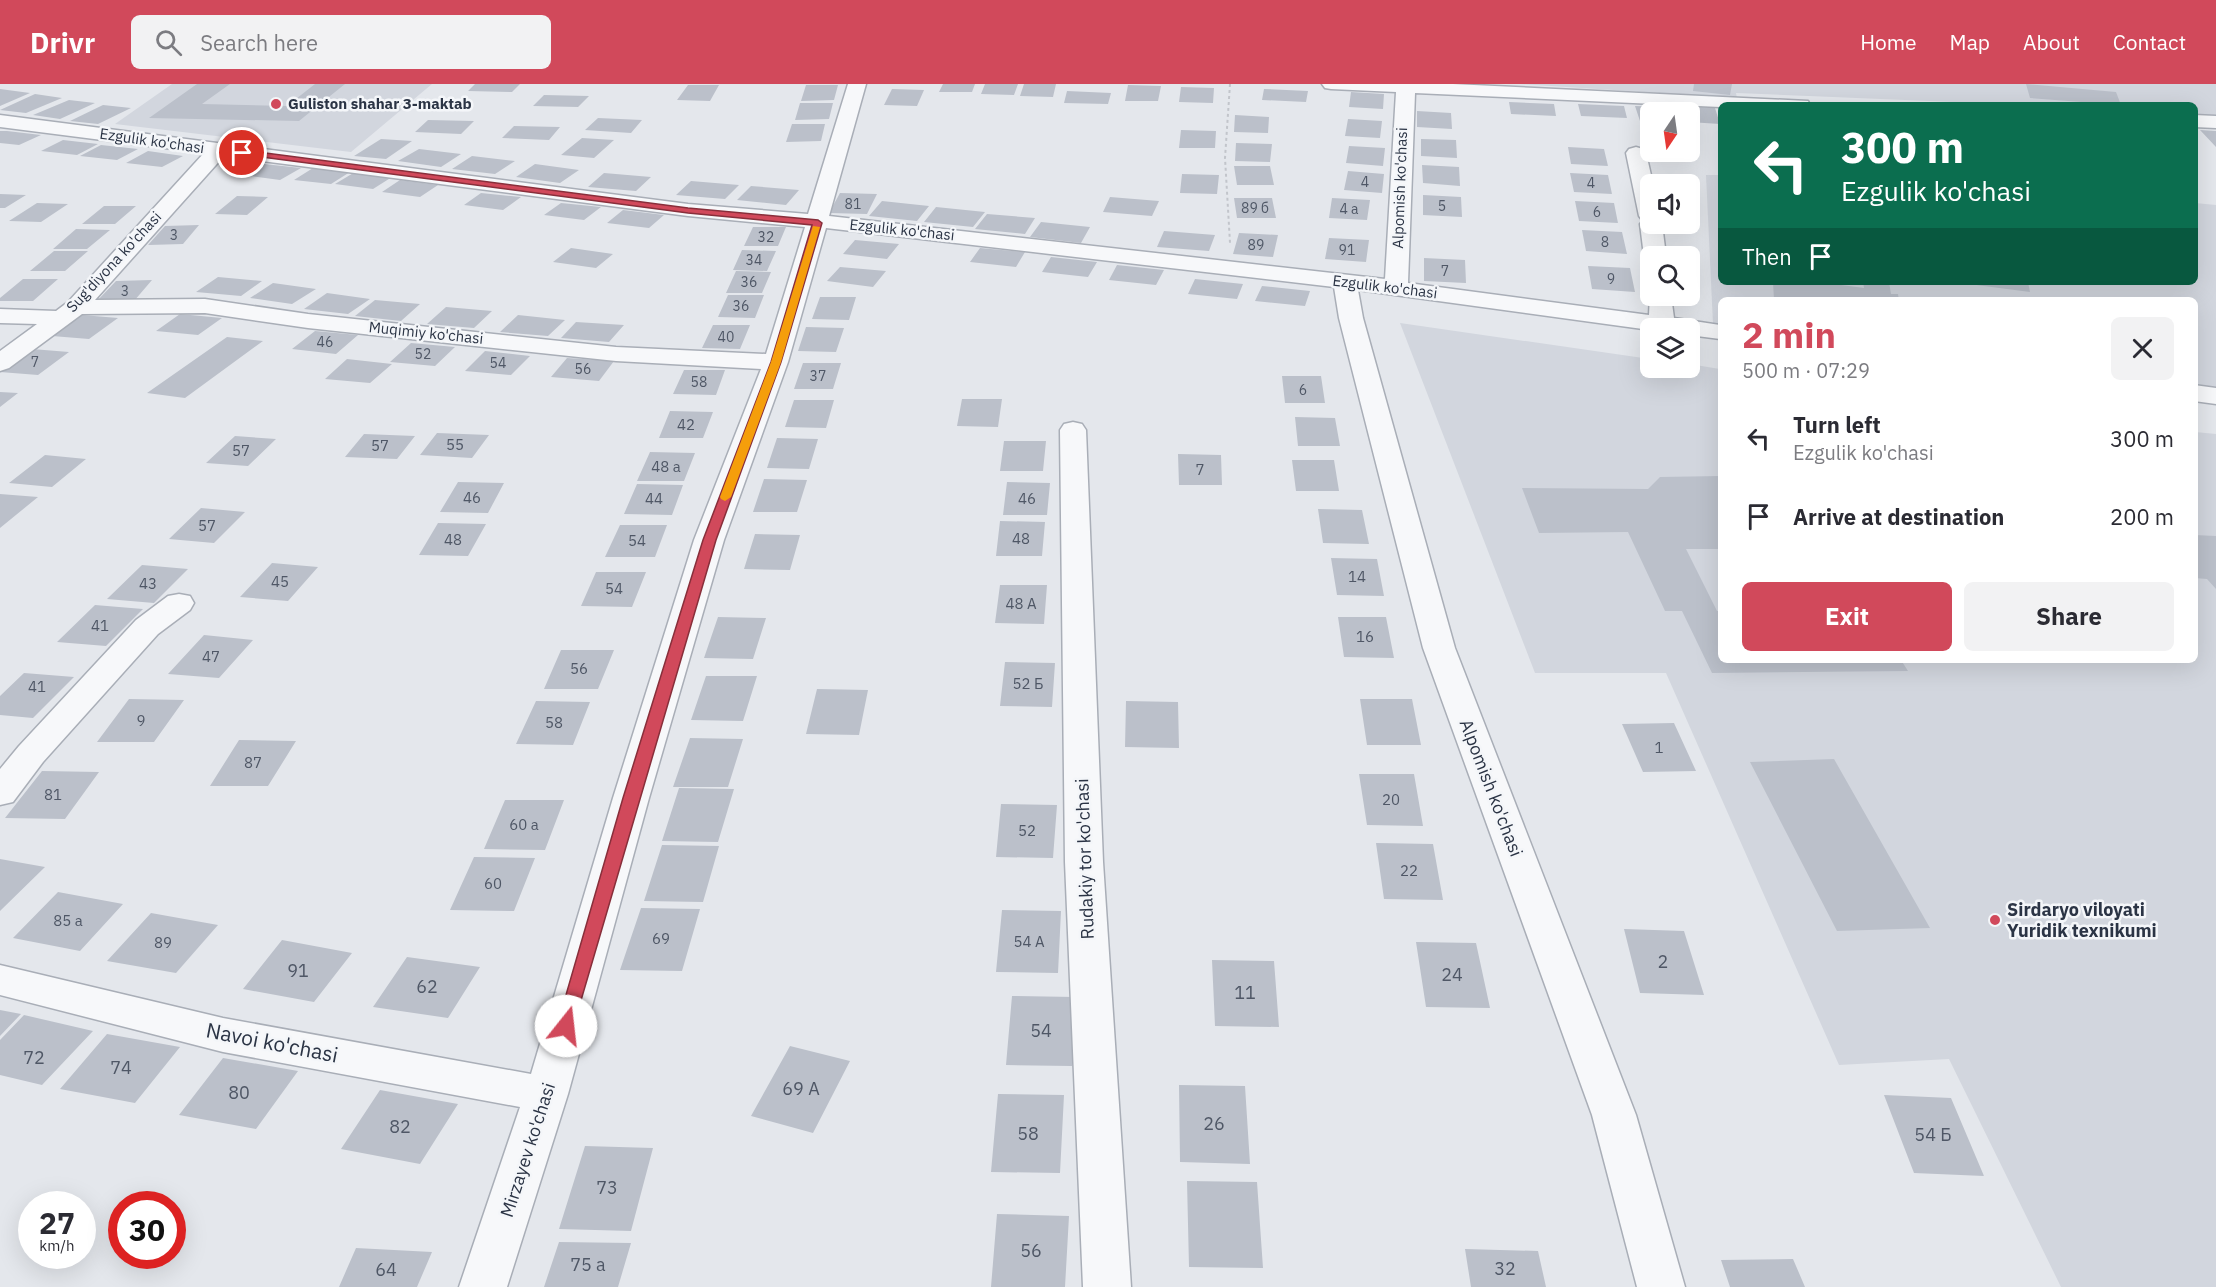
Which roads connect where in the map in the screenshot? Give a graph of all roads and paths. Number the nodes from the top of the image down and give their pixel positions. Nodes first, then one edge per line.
1 (857, 84) edge
2 (1230, 84) edge
3 (1331, 84) edge
4 (1406, 88) junction
5 (1731, 102) edge
6 (0, 121) edge
7 (2198, 121) edge
8 (2216, 122) edge
9 (218, 150) junction
10 (1636, 153) dead end
11 (1641, 174) edge
12 (818, 223) junction
13 (1227, 268) junction
14 (1345, 281) junction
15 (1396, 288) junction
16 (69, 312) junction
17 (0, 316) edge
18 (1640, 322) edge
19 (1700, 330) edge
20 (1718, 332) edge
21 (776, 362) junction
22 (0, 363) edge
23 (2198, 394) edge
24 (2216, 396) edge
25 (1073, 430) dead end
26 (179, 603) dead end
27 (0, 793) edge
28 (0, 980) edge
29 (546, 1094) junction
30 (483, 1287) edge
31 (1107, 1287) edge
32 (1661, 1287) edge

1 - 12 street, Mirzayev ko'chasi
2 - 13 path
3 - 4 street
4 - 5 street
4 - 15 street, Alpomish ko'chasi
6 - 9 street, Ezgulik ko'chasi
7 - 8 street
9 - 12 street, Ezgulik ko'chasi
9 - 16 street, Sug'diyona ko'chasi
10 - 11 street
12 - 13 street, Ezgulik ko'chasi
12 - 21 street, Mirzayev ko'chasi
13 - 14 street, Ezgulik ko'chasi
14 - 15 street, Ezgulik ko'chasi
14 - 32 street, Alpomish ko'chasi
15 - 18 street, Ezgulik ko'chasi
16 - 17 street, Muqimiy ko'chasi
16 - 21 street, Muqimiy ko'chasi
16 - 22 street, Sug'diyona ko'chasi
19 - 20 street, Ezgulik ko'chasi
21 - 29 street, Mirzayev ko'chasi
23 - 24 street
25 - 31 street, Rudakiy tor ko'chasi
26 - 27 street
28 - 29 street, Navoi ko'chasi
29 - 30 street, Mirzayev ko'chasi

